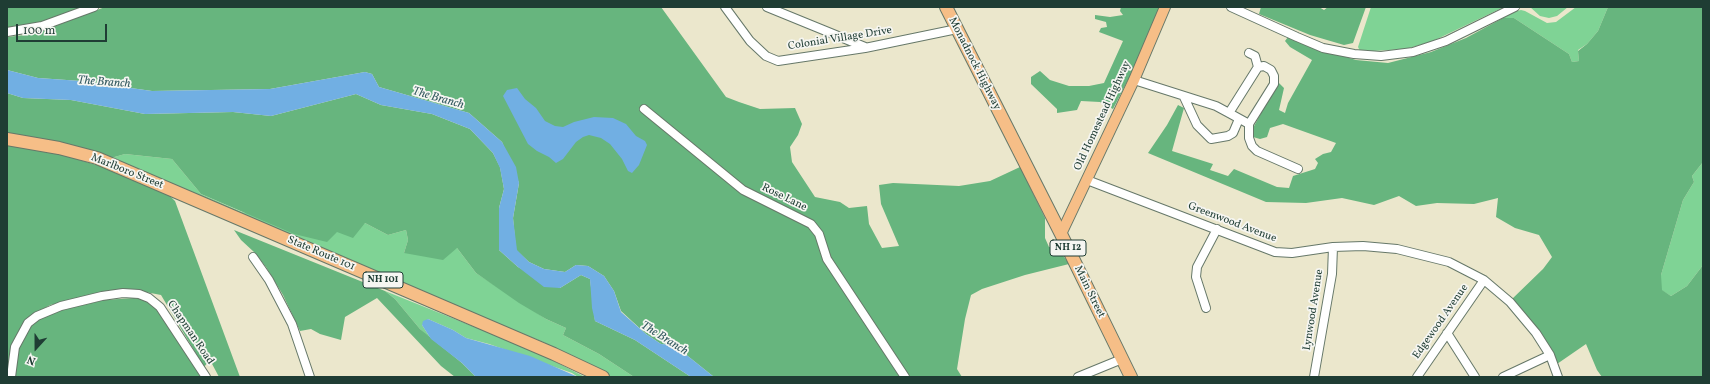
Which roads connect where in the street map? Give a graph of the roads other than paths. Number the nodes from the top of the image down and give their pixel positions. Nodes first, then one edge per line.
1 (94, 7) edge
2 (725, 7) edge
3 (767, 7) edge
4 (946, 7) edge
5 (1165, 7) edge
6 (1231, 7) edge
7 (1515, 7) edge
8 (957, 29) junction
9 (7, 32) edge
10 (865, 48) junction
11 (1249, 52) dead end
12 (1258, 67) junction
13 (1134, 80) junction
14 (1184, 97) junction
15 (644, 109) dead end
16 (1229, 113) junction
17 (1239, 120) junction
18 (1003, 121) joint
19 (1249, 124) junction
20 (7, 139) edge
21 (1298, 169) dead end
22 (1087, 180) junction
23 (198, 202) joint
24 (1217, 229) junction
25 (1061, 234) junction
26 (1333, 247) junction
27 (253, 257) dead end
28 (1484, 280) junction
29 (1206, 308) dead end
30 (1447, 333) junction
31 (554, 354) junction
32 (1550, 355) junction
33 (1122, 360) junction
34 (11, 377) edge
35 (206, 377) edge
36 (310, 377) edge
37 (594, 377) edge
38 (603, 377) edge
39 (905, 377) edge
40 (1078, 377) edge
41 (1131, 377) edge
42 (1314, 377) edge
43 (1417, 377) edge
44 (1475, 377) edge
45 (1503, 377) edge
46 (1558, 377) edge

1 - 9 street
2 - 10 street, Colonial Village Drive
3 - 10 street
4 - 8 highway, Monadnock Highway / NH 12
5 - 13 main road, Old Homestead Highway
6 - 7 street
8 - 10 street, Colonial Village Drive
8 - 18 highway, Monadnock Highway / NH 12
11 - 12 street
12 - 16 street
12 - 19 street
13 - 14 street
13 - 22 main road, Old Homestead Highway
14 - 16 street
14 - 17 street
15 - 39 street, Rose Lane
16 - 17 street
17 - 19 street
18 - 25 highway, Main Street / NH 12
19 - 21 street
20 - 23 highway, Marlboro Street / NH 101
22 - 24 street, Greenwood Avenue
22 - 25 main road, Old Homestead Highway
23 - 31 highway, State Route 101 / NH 101
24 - 26 street, Greenwood Avenue
24 - 29 street
25 - 33 highway, Main Street / NH 12
26 - 28 street, Greenwood Avenue
26 - 42 street, Lynwood Avenue
27 - 36 street
28 - 30 street, Edgewood Avenue
28 - 32 street, Greenwood Avenue
30 - 43 street, Edgewood Avenue
30 - 44 street
31 - 37 highway, State Route 101 / NH 101
31 - 38 highway, State Route 101 / NH 101
32 - 45 street
32 - 46 street, Greenwood Avenue
33 - 40 street
33 - 41 highway, Main Street / NH 12
34 - 35 street, Chapman Road

